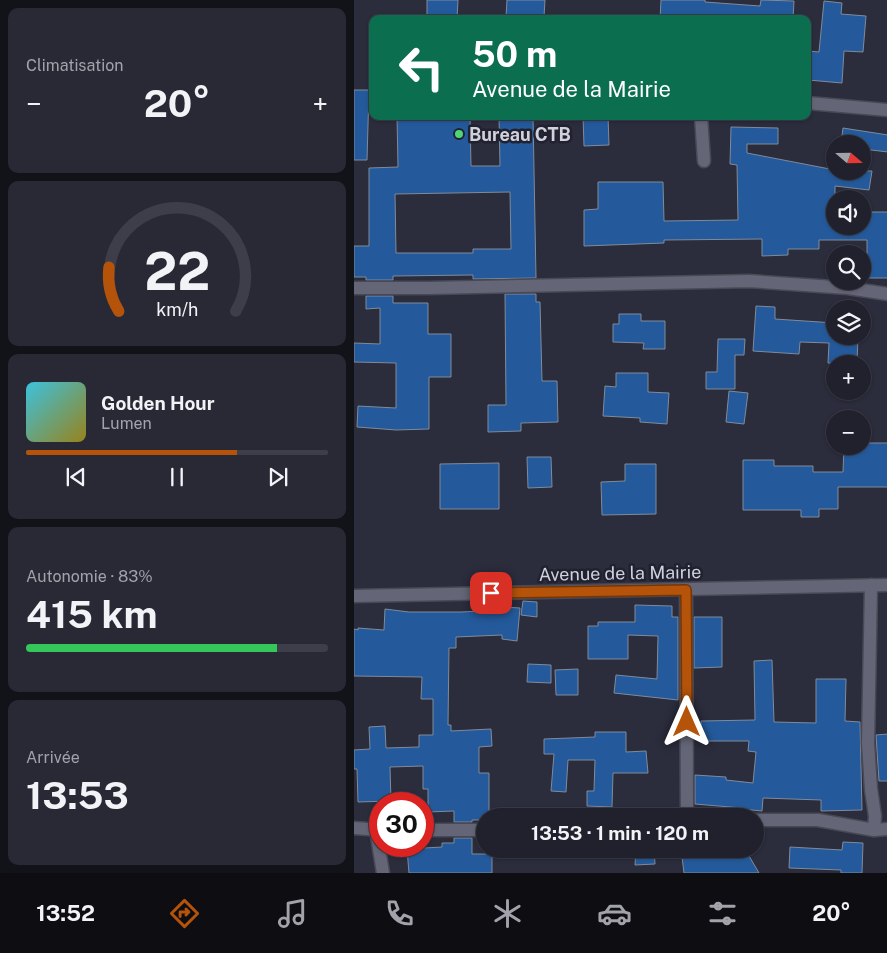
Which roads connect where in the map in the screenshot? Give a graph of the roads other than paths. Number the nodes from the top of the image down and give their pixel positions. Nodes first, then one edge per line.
1 (811, 103) edge
2 (887, 110) edge
3 (701, 120) edge
4 (704, 161) dead end
5 (354, 288) edge
6 (887, 294) edge
7 (870, 585) junction
8 (887, 585) edge
9 (686, 590) junction
10 (354, 596) edge
11 (687, 808) edge
12 (764, 820) edge
13 (354, 828) edge
14 (369, 829) edge
15 (434, 830) edge
16 (476, 830) edge
17 (881, 830) edge
18 (381, 857) edge
19 (383, 873) edge

1 - 2 street
3 - 4 street
5 - 6 street
7 - 8 street, Avenue de la Mairie
7 - 9 street, Avenue de la Mairie
7 - 17 street
9 - 10 street, Avenue de la Mairie
9 - 11 street
12 - 17 street
13 - 14 street
15 - 16 street
18 - 19 street

